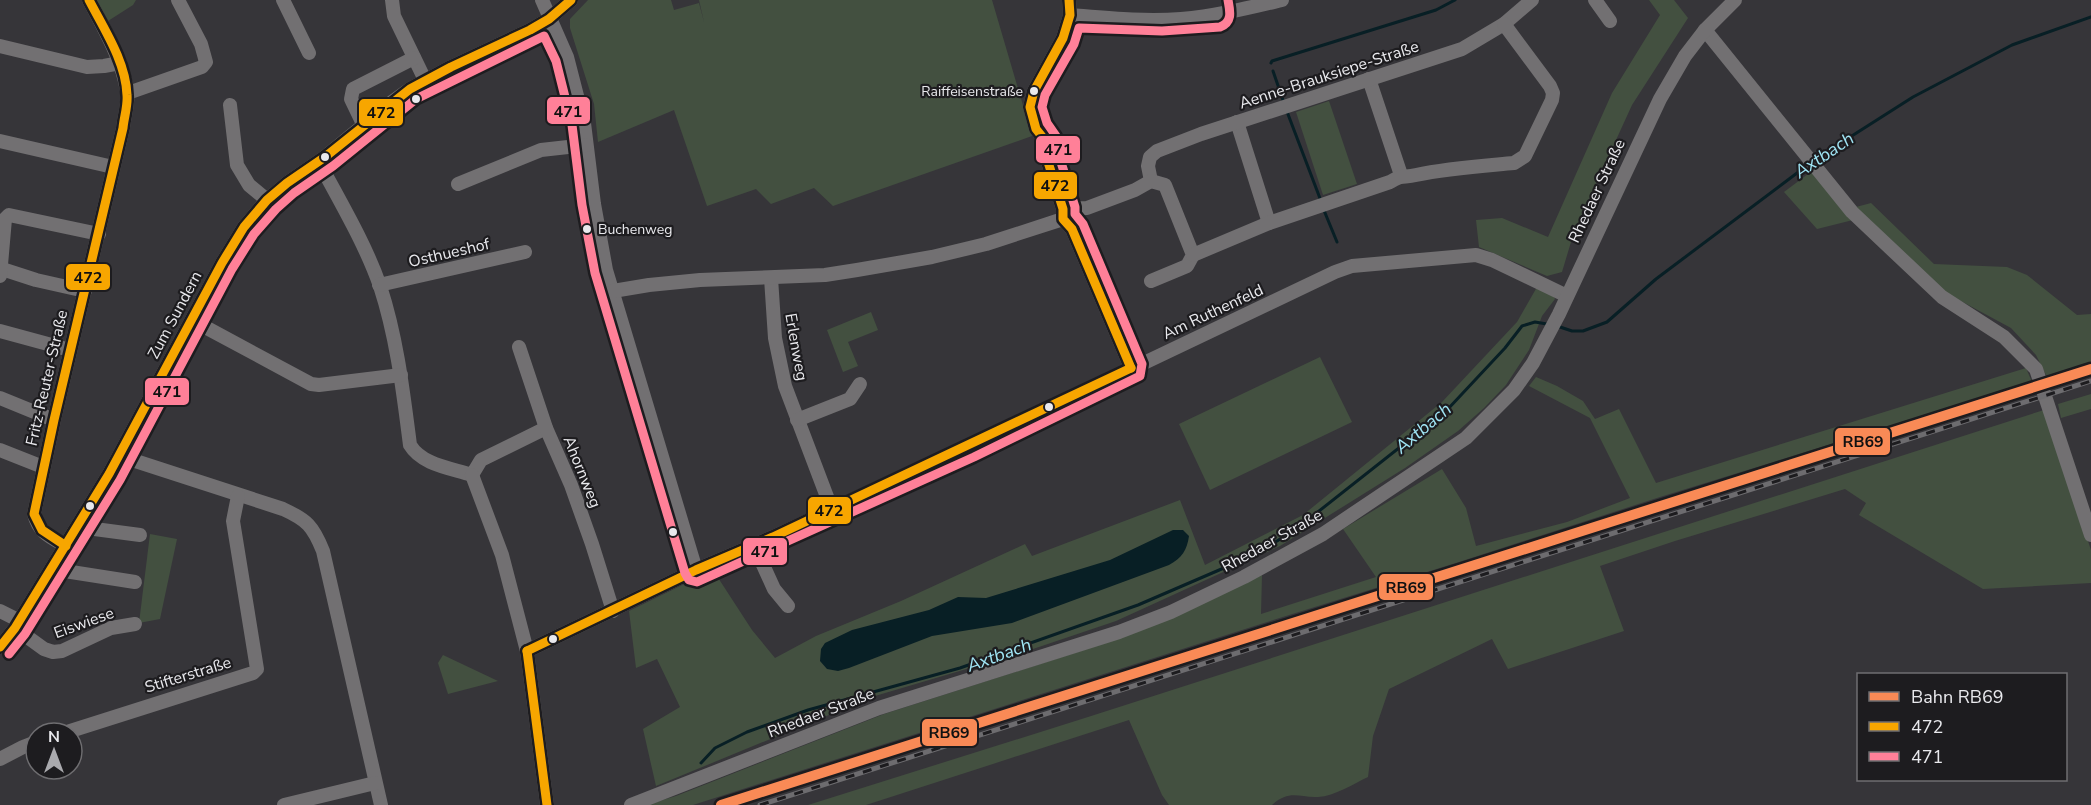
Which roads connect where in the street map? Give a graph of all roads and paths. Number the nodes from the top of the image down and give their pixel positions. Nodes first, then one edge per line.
1 (89, 0) edge
2 (178, 0) edge
3 (283, 0) edge
4 (392, 0) edge
5 (542, 0) edge
6 (571, 0) edge
7 (1069, 0) edge
8 (1216, 0) edge
9 (1282, 0) edge
10 (1532, 0) edge
11 (1594, 0) edge
12 (1735, 0) edge
13 (1070, 15) junction
14 (1218, 15) junction
15 (549, 19) junction
16 (1610, 21) dead end
17 (1504, 24) junction
18 (1705, 30) junction
19 (0, 46) edge
20 (309, 53) dead end
21 (414, 58) junction
22 (120, 63) junction
23 (425, 80) junction
24 (1369, 80) junction
25 (128, 93) junction
26 (230, 105) dead end
27 (1237, 122) junction
28 (364, 126) junction
29 (0, 141) edge
30 (586, 145) junction
31 (319, 162) junction
32 (112, 167) junction
33 (1401, 175) junction
34 (1150, 181) junction
35 (458, 184) dead end
36 (267, 200) junction
37 (1065, 218) junction
38 (1269, 223) junction
39 (99, 234) junction
40 (525, 252) dead end
41 (1193, 255) junction
42 (1, 273) edge
43 (771, 278) junction
44 (1150, 281) dead end
45 (379, 285) junction
46 (85, 291) junction
47 (613, 291) junction
48 (1567, 296) junction
49 (192, 321) junction
50 (0, 332) edge
51 (519, 346) dead end
52 (70, 350) junction
53 (1131, 368) junction
54 (401, 375) junction
55 (860, 384) dead end
56 (0, 398) edge
57 (54, 420) junction
58 (797, 420) junction
59 (546, 428) junction
60 (0, 450) edge
61 (120, 456) junction
62 (43, 467) junction
63 (472, 475) junction
64 (238, 496) junction
65 (832, 510) junction
66 (80, 525) junction
67 (140, 535) dead end
68 (2091, 535) edge
69 (754, 545) junction
70 (66, 546) junction
71 (52, 569) junction
72 (696, 570) junction
73 (135, 582) dead end
74 (788, 606) dead end
75 (0, 611) edge
76 (612, 611) junction
77 (17, 624) junction
78 (135, 624) dead end
79 (0, 647) edge
80 (527, 651) junction
81 (84, 727) edge
82 (24, 746) edge
83 (0, 759) edge
84 (375, 783) junction
85 (284, 805) edge
86 (381, 805) edge
87 (547, 805) edge
88 (631, 805) edge

1 - 22 street, Fritz-Reuter-Straße
2 - 25 street
3 - 20 street
4 - 21 street
5 - 15 street
6 - 15 street, Zum Sundern
7 - 13 street
8 - 14 street
9 - 14 street
10 - 17 street, Aenne-Brauksiepe-Straße
11 - 16 street
12 - 18 street, Rhedaer Straße
13 - 14 street
13 - 37 street
15 - 23 street, Zum Sundern
15 - 30 street
17 - 24 street, Aenne-Brauksiepe-Straße
17 - 33 street
18 - 48 street, Rhedaer Straße
18 - 68 street
19 - 22 street
21 - 23 street
21 - 28 street
22 - 25 street, Fritz-Reuter-Straße
23 - 28 street, Zum Sundern
24 - 27 street, Aenne-Brauksiepe-Straße
24 - 33 street
25 - 32 street, Fritz-Reuter-Straße
26 - 36 street
27 - 34 street, Aenne-Brauksiepe-Straße
27 - 38 street
28 - 31 street, Zum Sundern
29 - 32 street
30 - 35 street
30 - 47 street
31 - 36 street, Zum Sundern
31 - 45 street
32 - 39 street, Fritz-Reuter-Straße
33 - 38 street
34 - 37 street
34 - 41 street
36 - 49 street, Zum Sundern
37 - 43 street
37 - 53 street
38 - 41 street
39 - 42 street
39 - 46 street, Fritz-Reuter-Straße
40 - 45 street, Osthueshof
41 - 44 street
42 - 46 street
43 - 47 street
43 - 58 street, Erlenweg
45 - 54 street
46 - 52 street, Fritz-Reuter-Straße
47 - 72 street
48 - 53 street, Am Ruthenfeld
48 - 88 street, Rhedaer Straße
49 - 54 street
49 - 61 street, Zum Sundern
50 - 52 street
51 - 59 street, Ahornweg
52 - 57 street, Fritz-Reuter-Straße
53 - 65 street, Am Ruthenfeld
54 - 63 street
55 - 58 street
56 - 57 street
57 - 62 street, Fritz-Reuter-Straße
58 - 65 street, Erlenweg
59 - 63 street
59 - 76 street, Ahornweg
60 - 62 street
61 - 64 street
61 - 66 street, Zum Sundern
62 - 70 street, Fritz-Reuter-Straße
63 - 80 street
64 - 81 street, Stifterstraße
64 - 84 street
65 - 69 street, Am Ruthenfeld
66 - 67 street
66 - 70 street, Zum Sundern
69 - 72 street, Am Ruthenfeld
69 - 74 street
70 - 71 street, Zum Sundern
71 - 73 street
71 - 77 street, Zum Sundern
72 - 76 street, Am Ruthenfeld
75 - 77 street
76 - 80 street, Am Ruthenfeld
77 - 78 street, Eiswiese
77 - 79 street, Zum Sundern
80 - 87 street
82 - 83 street
84 - 85 street
84 - 86 street

